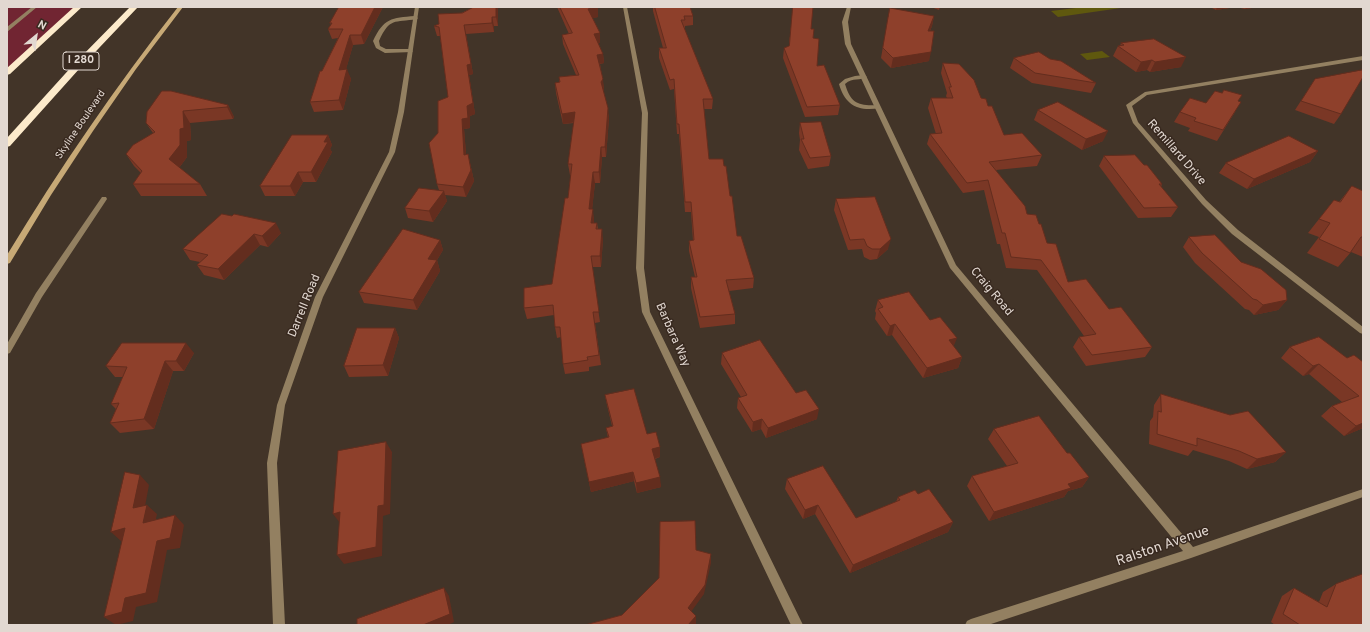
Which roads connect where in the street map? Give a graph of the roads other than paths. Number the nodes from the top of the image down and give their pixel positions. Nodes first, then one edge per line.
1 (35, 7) edge
2 (78, 7) edge
3 (134, 7) edge
4 (181, 7) edge
5 (417, 7) edge
6 (625, 7) edge
7 (849, 7) edge
8 (415, 18) junction
9 (7, 30) edge
10 (410, 51) junction
11 (1363, 58) edge
12 (7, 72) edge
13 (864, 77) junction
14 (878, 107) junction
15 (30, 118) junction
16 (7, 144) edge
17 (7, 154) edge
18 (104, 199) dead end
19 (7, 261) edge
20 (1363, 331) edge
21 (7, 351) edge
22 (1363, 493) edge
23 (1191, 553) junction
24 (279, 625) edge
25 (796, 625) edge
26 (971, 625) edge

1 - 9 street
2 - 12 highway
3 - 15 highway, I 280
4 - 19 main road, Skyline Boulevard
5 - 8 street, Darrell Road
6 - 25 street, Barbara Way
7 - 13 street, Craig Road
8 - 10 street, Darrell Road
8 - 10 street
10 - 24 street, Darrell Road
11 - 20 street, Remillard Drive
13 - 14 street, Craig Road
13 - 14 street
14 - 23 street, Craig Road
15 - 16 highway, I 280
15 - 17 highway
18 - 21 street
22 - 23 street, Ralston Avenue
23 - 26 street, Ralston Avenue

